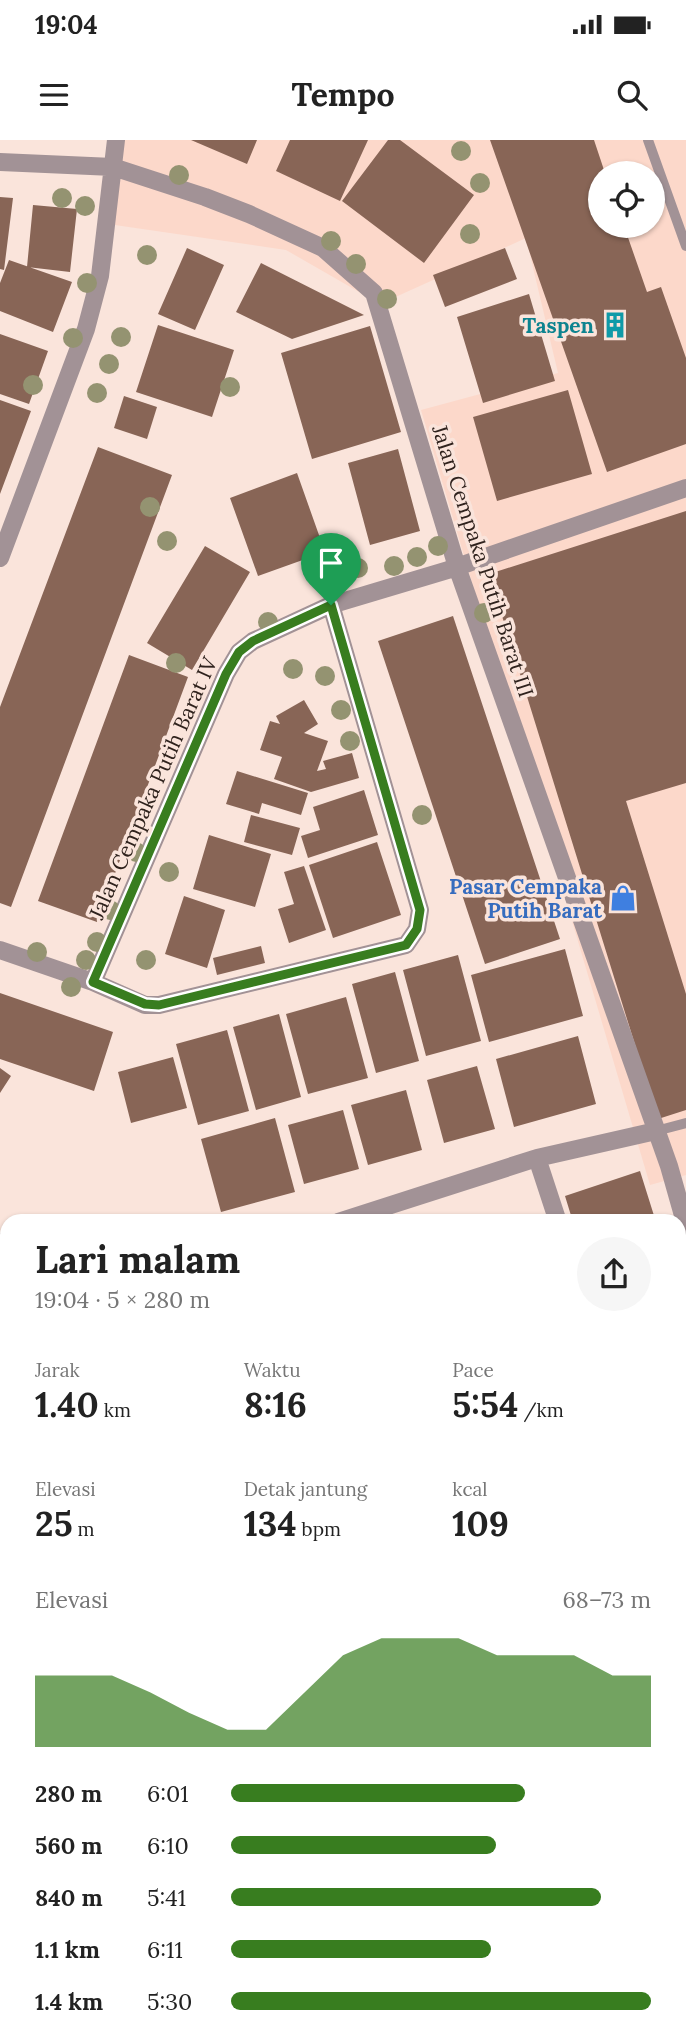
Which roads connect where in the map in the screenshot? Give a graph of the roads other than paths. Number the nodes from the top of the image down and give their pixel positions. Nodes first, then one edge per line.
1 (116, 140) edge
2 (648, 140) edge
3 (0, 162) edge
4 (113, 167) junction
5 (686, 246) edge
6 (686, 488) edge
7 (0, 558) edge
8 (457, 567) junction
9 (331, 605) junction
10 (0, 950) edge
11 (93, 982) junction
12 (686, 1123) edge
13 (656, 1131) junction
14 (537, 1158) junction
15 (377, 1214) edge
16 (555, 1214) edge
17 (682, 1214) edge

1 - 4 street
2 - 5 lane
3 - 4 street, Jalan Cempaka Putih Barat III
4 - 7 street
4 - 8 street, Jalan Cempaka Putih Barat III
6 - 8 street, Jalan Cempaka Putih Barat IV
8 - 9 street, Jalan Cempaka Putih Barat IV
8 - 13 street, Jalan Cempaka Putih Barat III
9 - 11 street, Jalan Cempaka Putih Barat IV
9 - 11 street
10 - 11 street
12 - 13 lane
13 - 14 street
13 - 17 street, Jalan Cempaka Putih Barat III
14 - 15 street
14 - 16 street

